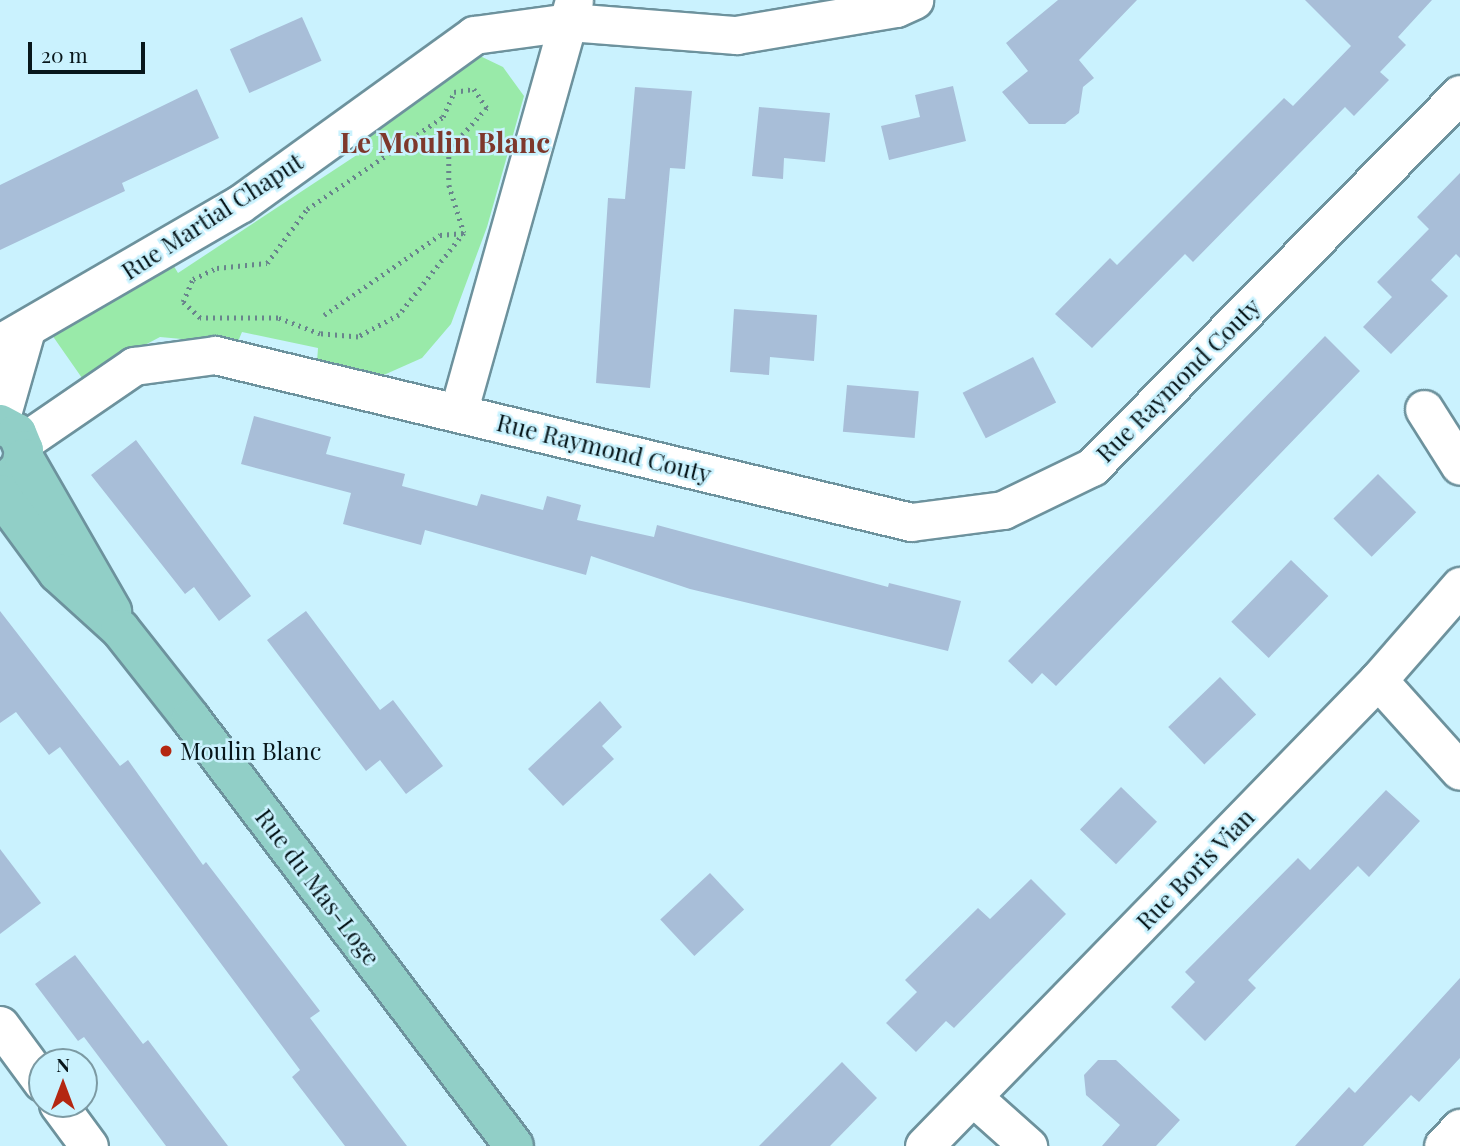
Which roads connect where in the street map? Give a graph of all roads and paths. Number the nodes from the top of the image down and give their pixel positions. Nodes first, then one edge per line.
1 (914, 0) edge
2 (571, 11) edge
3 (1460, 94) edge
4 (464, 233) junction
5 (511, 235) junction
6 (324, 315) dead end
7 (13, 337) edge
8 (1424, 409) dead end
9 (458, 413) junction
10 (9, 445) edge
11 (1460, 466) edge
12 (0, 494) edge
13 (13, 526) edge
14 (1460, 586) edge
15 (120, 629) junction
16 (1378, 680) junction
17 (1460, 771) edge
18 (0, 1025) edge
19 (28, 1063) edge
20 (973, 1097) junction
21 (68, 1118) edge
22 (1460, 1128) edge
23 (89, 1146) edge
24 (514, 1146) edge
25 (924, 1146) edge
26 (1028, 1146) edge
27 (1443, 1146) edge

1 - 2 street, Rue Martial Chaput
2 - 5 street
2 - 7 street, Rue Martial Chaput
3 - 9 street, Rue Raymond Couty
4 - 4 path
4 - 5 path
4 - 6 path
5 - 9 street
7 - 10 street, Rue Martial Chaput
8 - 11 street
9 - 10 street, Rue Raymond Couty
10 - 15 main road, Rue du Mas-Loge
12 - 13 main road, Rue du Mas-Loge
13 - 15 main road, Rue du Mas-Loge
14 - 16 street, Rue Boris Vian
15 - 24 main road, Rue du Mas-Loge
16 - 17 street
16 - 20 street, Rue Boris Vian
18 - 19 street
20 - 25 street, Rue Boris Vian
20 - 26 street
21 - 23 street
22 - 27 street

